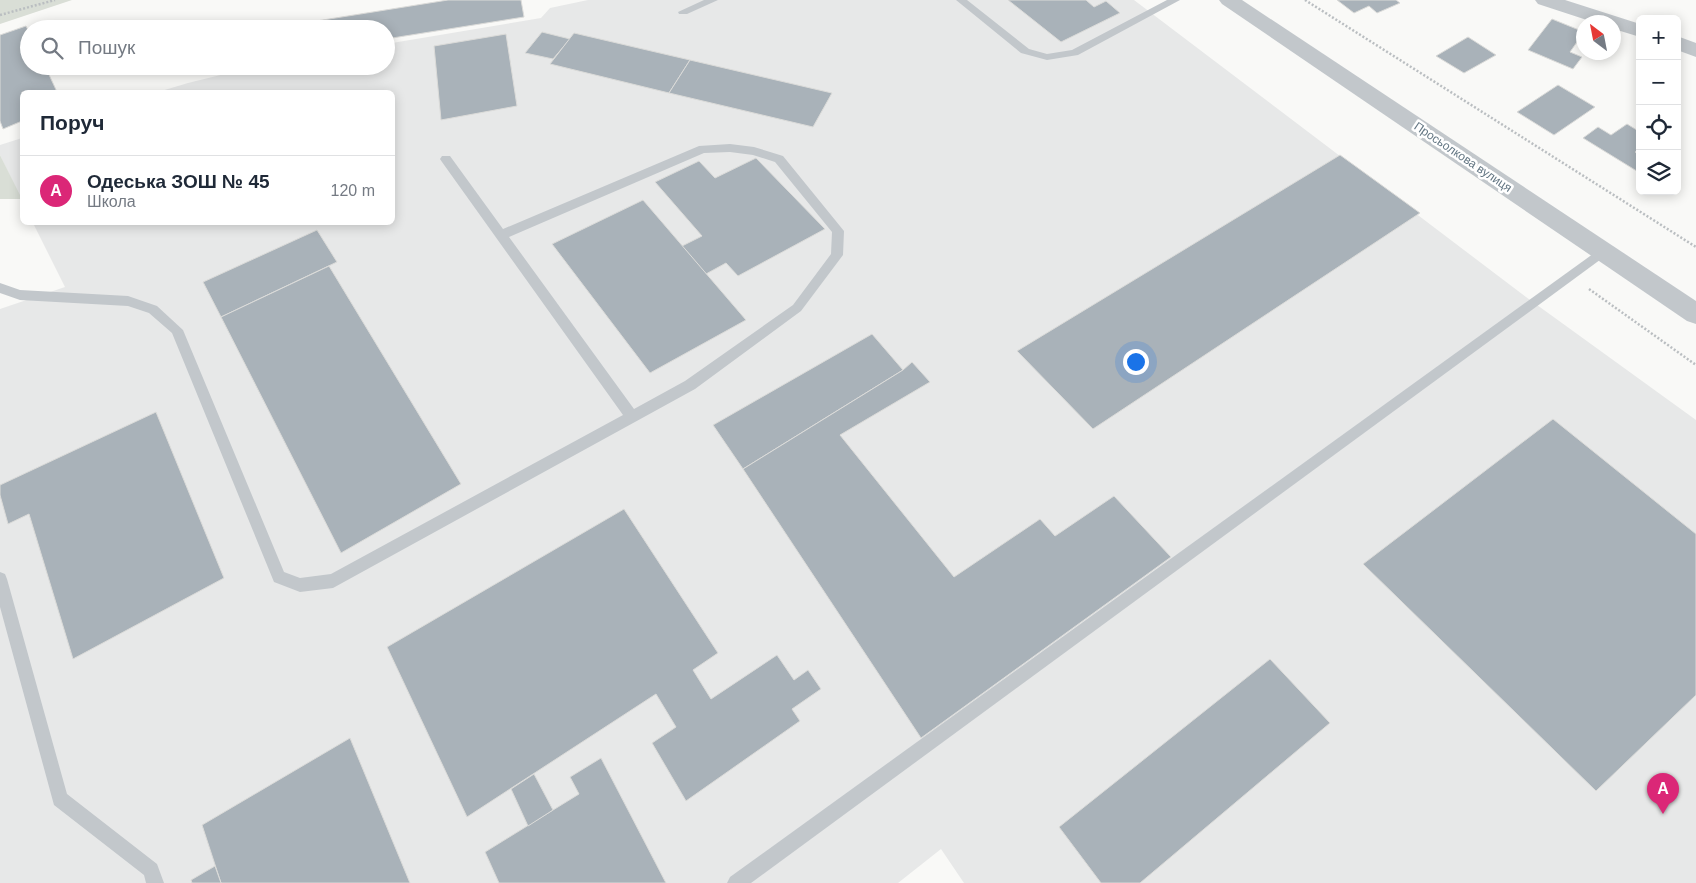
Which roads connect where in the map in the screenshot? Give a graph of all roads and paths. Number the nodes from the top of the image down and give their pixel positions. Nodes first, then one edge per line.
1 (55, 0) edge
2 (712, 0) edge
3 (961, 0) edge
4 (1176, 0) edge
5 (1229, 0) edge
6 (1305, 0) edge
7 (1545, 0) edge
8 (682, 12) dead end
9 (0, 15) edge
10 (1636, 30) edge
11 (1681, 44) edge
12 (1696, 50) edge
13 (446, 159) dead end
14 (501, 235) junction
15 (1696, 247) edge
16 (1604, 251) junction
17 (1570, 276) junction
18 (0, 288) edge
19 (1696, 314) edge
20 (1696, 365) edge
21 (632, 417) junction
22 (0, 579) edge
23 (155, 883) edge
24 (736, 883) edge

1 - 9 path
2 - 8 lane
3 - 4 lane
5 - 16 street, Просьолкова вулиця
6 - 15 path
7 - 10 street
11 - 12 street
13 - 14 lane
14 - 21 lane
14 - 21 lane
16 - 17 lane
16 - 19 street, Просьолкова вулиця
17 - 20 path
17 - 24 lane
18 - 21 lane
22 - 23 lane

